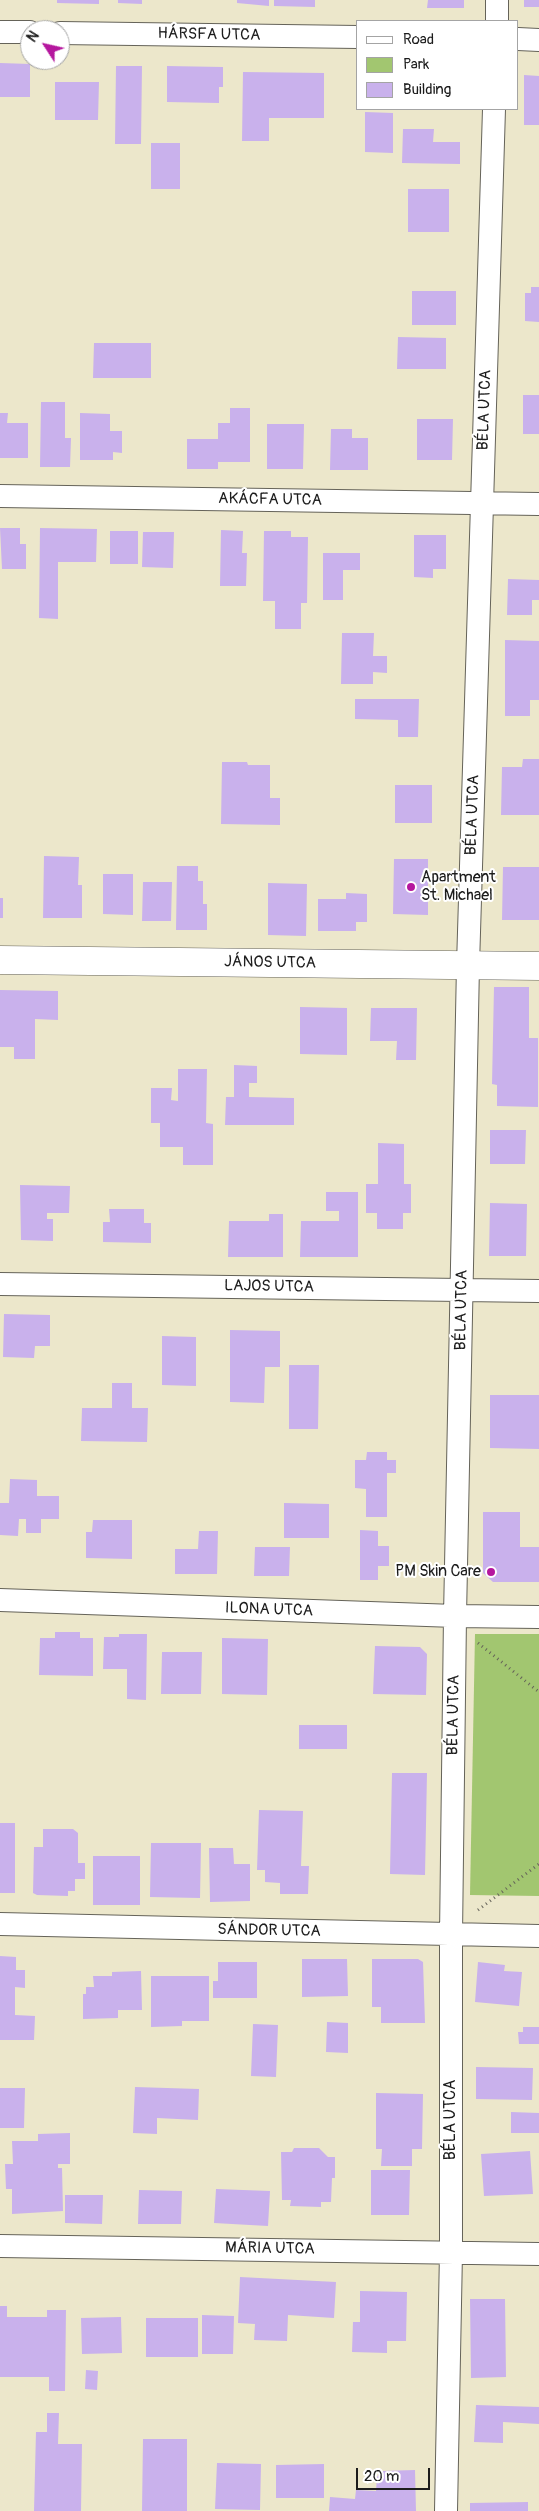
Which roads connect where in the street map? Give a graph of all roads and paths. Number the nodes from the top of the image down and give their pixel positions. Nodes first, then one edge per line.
1 (497, 0) edge
2 (497, 20) edge
3 (0, 32) edge
4 (20, 32) edge
5 (70, 33) edge
6 (356, 37) edge
7 (519, 40) edge
8 (539, 40) edge
9 (494, 110) edge
10 (0, 496) edge
11 (482, 503) junction
12 (539, 504) edge
13 (0, 960) edge
14 (468, 965) junction
15 (539, 966) edge
16 (0, 1284) edge
17 (463, 1290) junction
18 (539, 1291) edge
19 (0, 1600) edge
20 (455, 1616) junction
21 (539, 1616) edge
22 (539, 1692) edge
23 (539, 1864) edge
24 (0, 1924) edge
25 (451, 1935) junction
26 (539, 1936) edge
27 (0, 2246) edge
28 (451, 2252) junction
29 (539, 2254) edge
30 (446, 2511) edge

1 - 2 street
3 - 4 street
5 - 6 street, HÁRSFA UTCA
7 - 8 street
9 - 11 street, BÉLA UTCA
10 - 11 street, AKÁCFA UTCA
11 - 12 street, AKÁCFA UTCA
11 - 14 street, BÉLA UTCA
13 - 14 street, JÁNOS UTCA
14 - 15 street, JÁNOS UTCA
14 - 17 street, BÉLA UTCA
16 - 17 street, LAJOS UTCA
17 - 18 street, LAJOS UTCA
17 - 20 street, BÉLA UTCA
19 - 20 street, ILONA UTCA
20 - 21 street, ILONA UTCA
20 - 22 path
20 - 25 street, BÉLA UTCA
23 - 25 path
24 - 25 street, SÁNDOR UTCA
25 - 26 street, SÁNDOR UTCA
25 - 28 street, BÉLA UTCA
27 - 28 street, MÁRIA UTCA
28 - 29 street, MÁRIA UTCA
28 - 30 street, BÉLA UTCA

